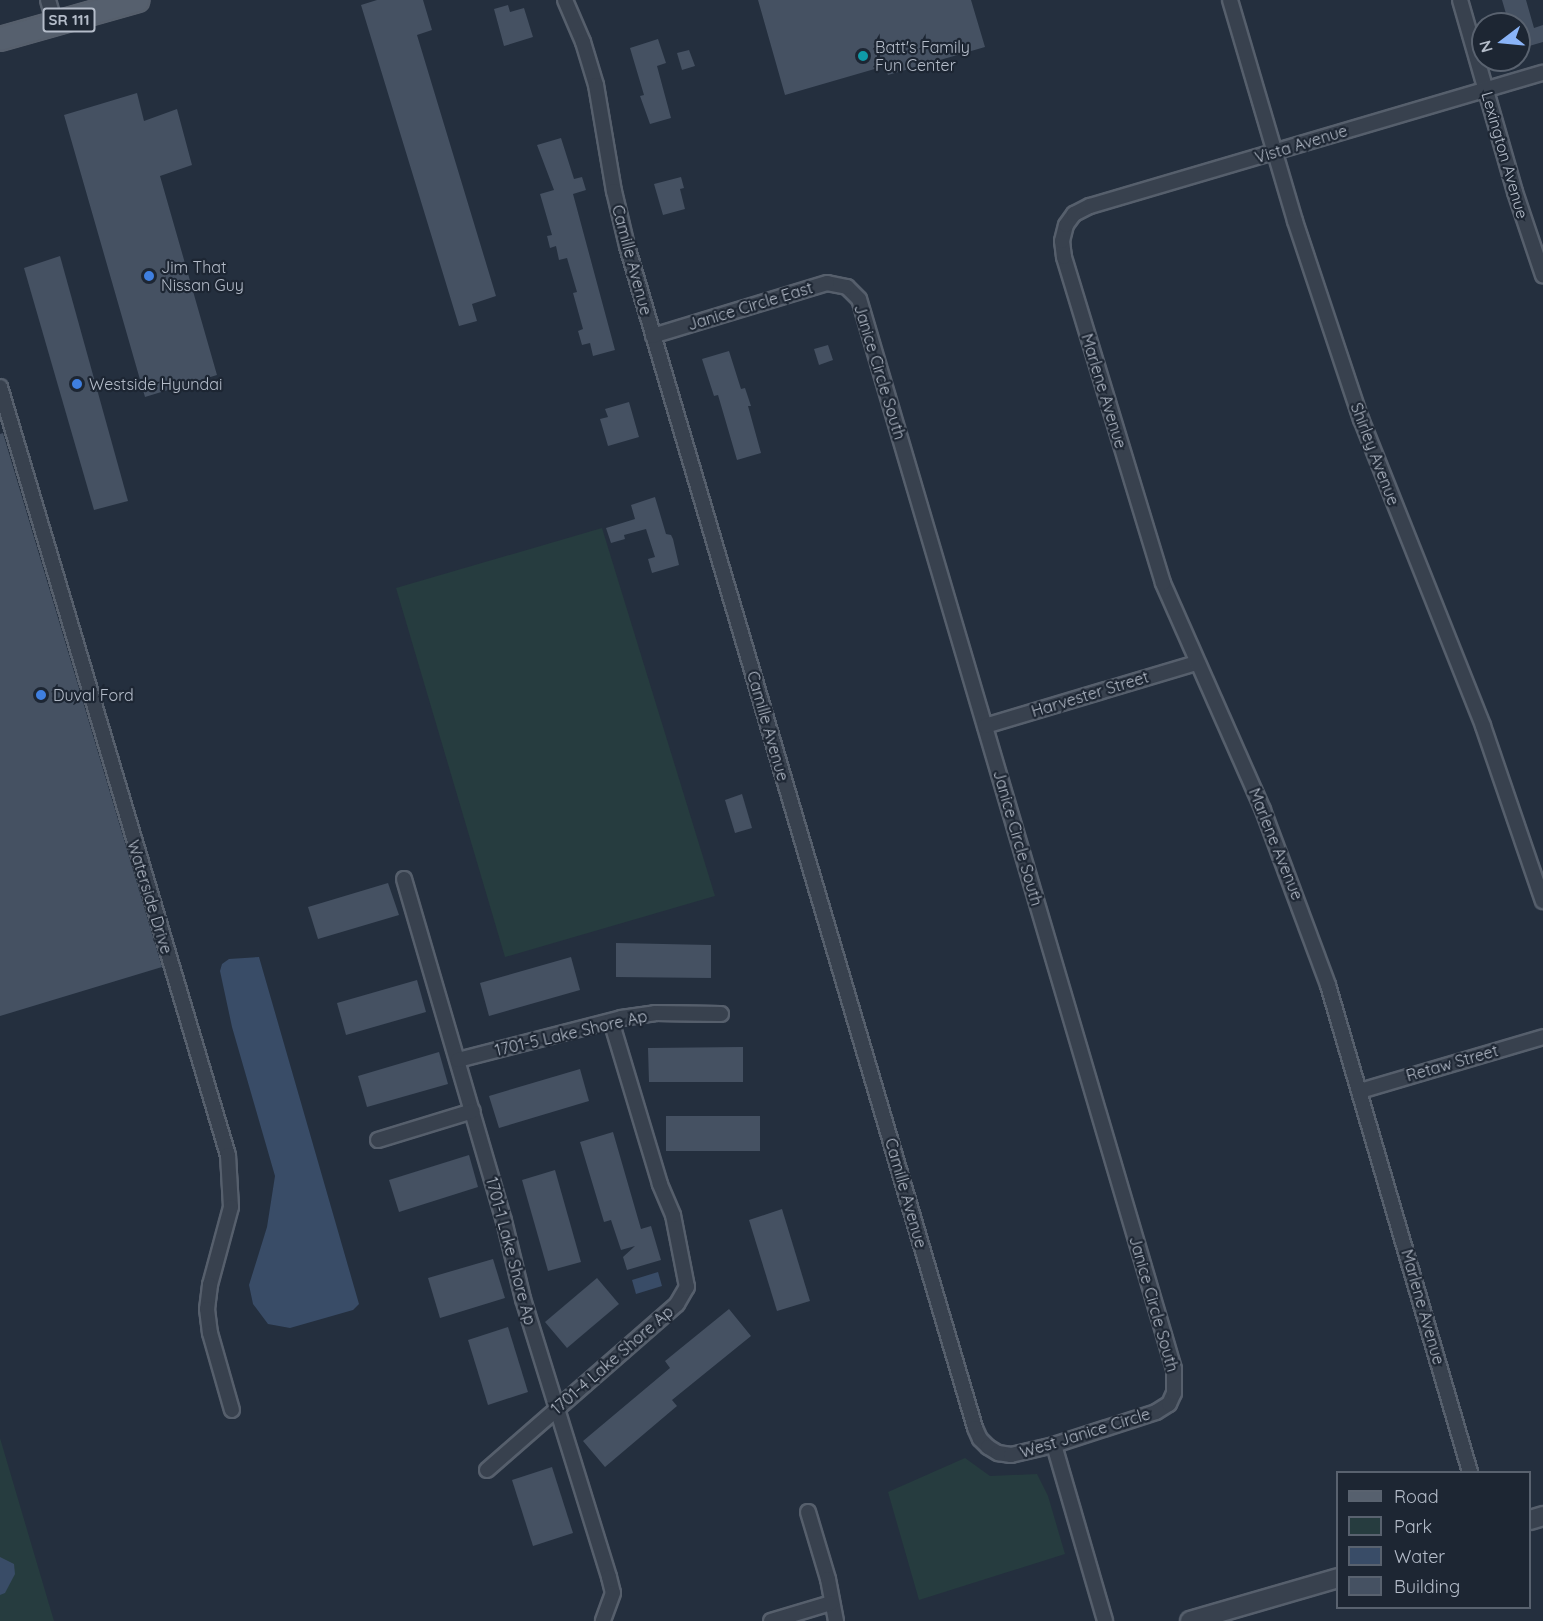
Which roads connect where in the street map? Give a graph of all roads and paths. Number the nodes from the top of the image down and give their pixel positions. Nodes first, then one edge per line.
1 (48, 0) edge
2 (138, 0) edge
3 (566, 0) edge
4 (1230, 0) edge
5 (1460, 0) edge
6 (55, 24) junction
7 (0, 39) edge
8 (1543, 73) edge
9 (1485, 89) junction
10 (1273, 152) junction
11 (1065, 225) joint
12 (1543, 275) edge
13 (847, 287) joint
14 (653, 336) junction
15 (0, 387) edge
16 (1196, 663) junction
17 (985, 726) junction
18 (404, 879) dead end
19 (1543, 901) edge
20 (721, 1014) dead end
21 (611, 1021) junction
22 (1543, 1037) edge
23 (458, 1060) junction
24 (1360, 1091) junction
25 (473, 1111) junction
26 (378, 1140) dead end
27 (1174, 1393) joint
28 (556, 1408) junction
29 (232, 1410) dead end
30 (1054, 1445) junction
31 (988, 1448) joint
32 (487, 1470) dead end
33 (1469, 1471) edge
34 (808, 1512) dead end
35 (1336, 1579) edge
36 (831, 1603) junction
37 (603, 1621) edge
38 (771, 1621) edge
39 (836, 1621) edge
40 (1105, 1621) edge
41 (1190, 1621) edge

1 - 6 street
2 - 6 main road, SR 111
3 - 14 street, Camille Avenue
4 - 10 street, Shirley Avenue
5 - 9 street, Lexington Avenue
6 - 7 main road, SR 111
8 - 9 street, Vista Avenue
9 - 10 street, Vista Avenue
9 - 12 street, Lexington Avenue
10 - 11 street, Vista Avenue
10 - 19 street, Shirley Avenue
11 - 16 street, Marlene Avenue
13 - 14 street, Janice Circle East
13 - 17 street, Janice Circle South
14 - 31 street, Camille Avenue
15 - 29 street, Waterside Drive
16 - 17 street, Harvester Street
16 - 24 street, Marlene Avenue
17 - 27 street, Janice Circle South
18 - 23 street, 1701-1 Lake Shore Ap
20 - 21 street, 1701-5 Lake Shore Ap
21 - 23 street, 1701-5 Lake Shore Ap
21 - 28 street, 1701-4 Lake Shore Ap
22 - 24 street, Retaw Street
23 - 25 street, 1701-1 Lake Shore Ap
24 - 33 street, Marlene Avenue
25 - 26 street
25 - 28 street, 1701-1 Lake Shore Ap
27 - 30 street, West Janice Circle
28 - 32 street, 1701-4 Lake Shore Ap
28 - 37 street, 1701-1 Lake Shore Ap
30 - 31 street, West Janice Circle
30 - 40 street
34 - 36 street
35 - 41 street
36 - 38 street
36 - 39 street

